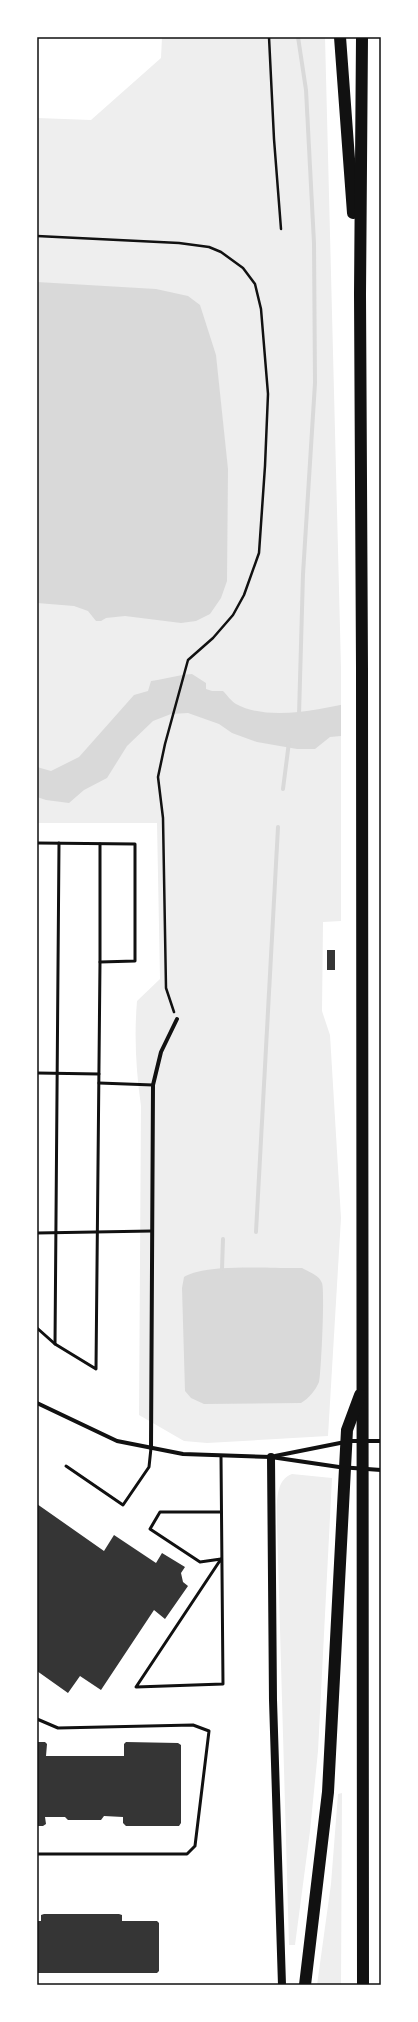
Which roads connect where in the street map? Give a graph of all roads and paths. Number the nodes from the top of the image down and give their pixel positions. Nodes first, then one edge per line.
1 (269, 37) edge
2 (340, 37) edge
3 (362, 37) edge
4 (281, 228) dead end
5 (37, 236) edge
6 (360, 294) junction
7 (37, 843) edge
8 (59, 843) junction
9 (100, 844) junction
10 (100, 962) junction
11 (177, 1019) joint
12 (37, 1073) edge
13 (57, 1073) junction
14 (99, 1074) junction
15 (99, 1083) junction
16 (153, 1085) junction
17 (152, 1231) junction
18 (37, 1234) edge
19 (56, 1234) junction
20 (96, 1234) junction
21 (37, 1328) edge
22 (55, 1344) junction
23 (363, 1388) junction
24 (37, 1403) edge
25 (381, 1441) edge
26 (151, 1448) junction
27 (221, 1456) junction
28 (271, 1457) junction
29 (66, 1466) dead end
30 (381, 1470) edge
31 (221, 1512) junction
32 (221, 1559) junction
33 (37, 1719) edge
34 (37, 1854) edge
35 (282, 1985) edge
36 (305, 1985) edge
37 (363, 1985) edge

1 - 4 path
2 - 6 highway
3 - 6 highway
5 - 11 path
6 - 23 highway
7 - 8 lane
8 - 9 lane
8 - 13 lane
9 - 10 lane
9 - 10 lane
10 - 14 lane
11 - 16 street
12 - 13 lane
13 - 14 lane
13 - 19 lane
14 - 15 lane
15 - 16 lane
15 - 20 lane
16 - 17 street
17 - 20 lane
17 - 26 street
18 - 19 lane
19 - 20 lane
19 - 22 lane
20 - 22 lane
21 - 22 lane
23 - 36 highway
23 - 37 highway
24 - 26 street
25 - 28 street
26 - 27 street
26 - 29 lane
27 - 28 street
27 - 31 lane
28 - 30 street
28 - 35 main road
31 - 32 lane
31 - 32 lane
32 - 32 lane
33 - 34 lane

